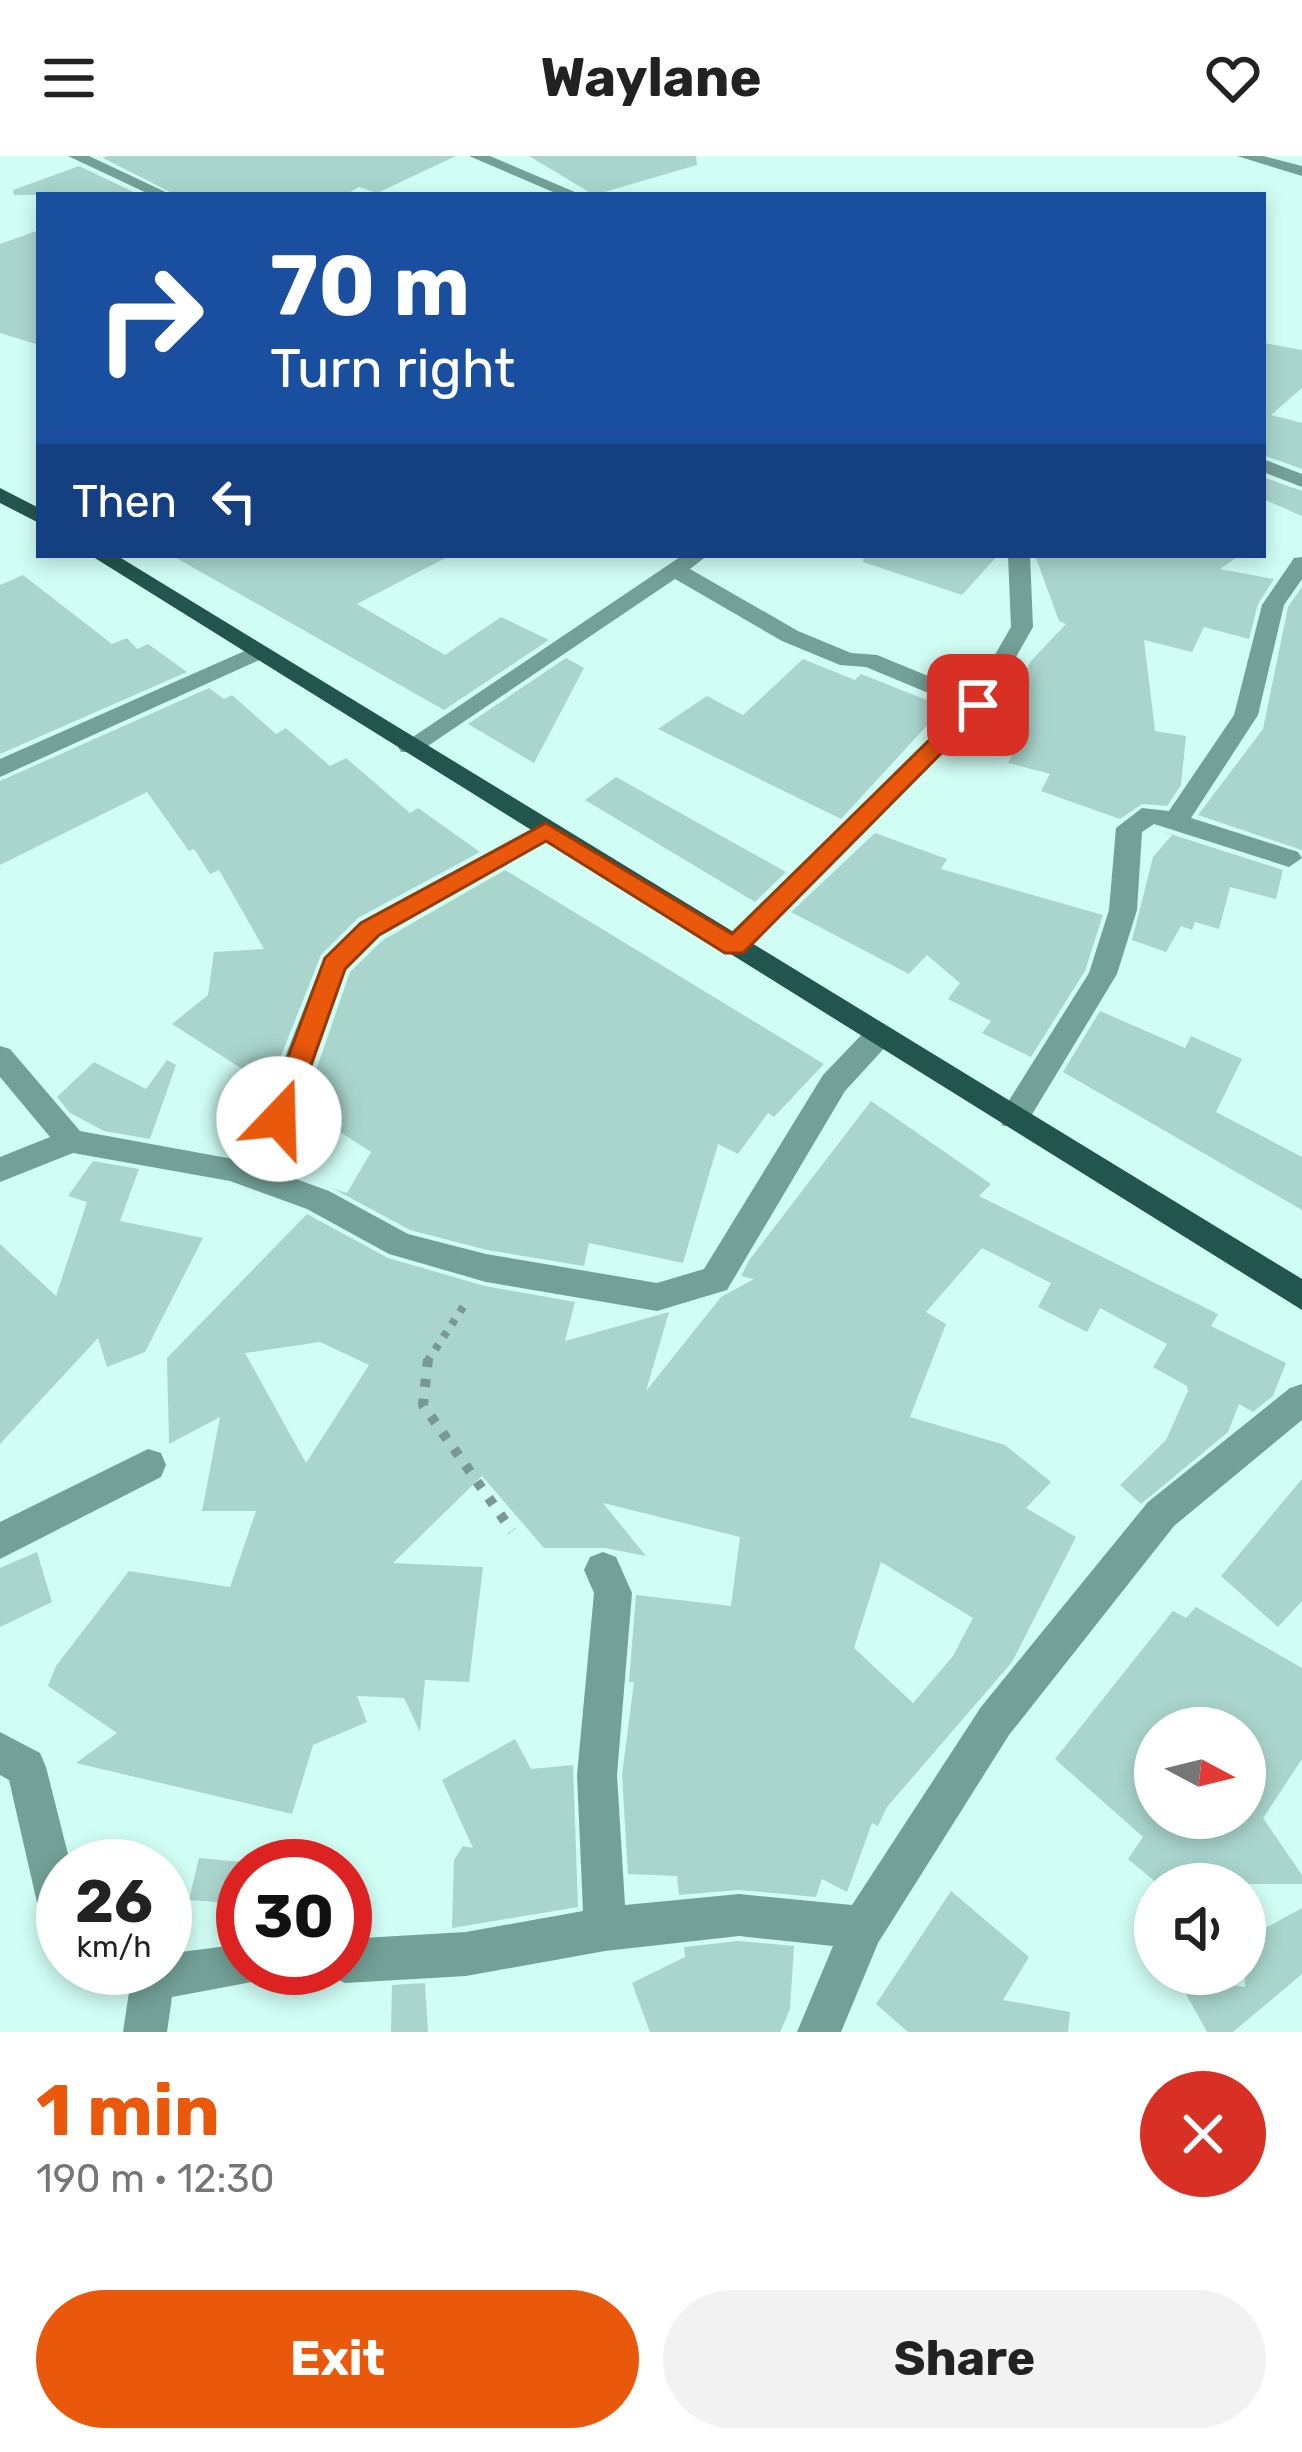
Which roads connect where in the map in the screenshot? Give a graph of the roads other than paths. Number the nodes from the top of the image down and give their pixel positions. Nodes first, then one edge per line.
1 (76, 156) edge
2 (477, 156) edge
3 (1245, 156) edge
4 (1302, 170) edge
5 (157, 192) edge
6 (567, 192) edge
7 (1266, 466) edge
8 (1302, 481) edge
9 (0, 494) edge
10 (36, 515) edge
11 (106, 558) edge
12 (693, 558) edge
13 (1019, 558) edge
14 (1302, 562) edge
15 (676, 570) junction
16 (256, 653) junction
17 (978, 705) junction
18 (410, 747) junction
19 (0, 769) edge
20 (1175, 821) junction
21 (546, 830) junction
22 (1289, 858) dead end
23 (734, 946) junction
24 (879, 1035) junction
25 (0, 1057) edge
26 (1014, 1118) junction
27 (71, 1142) junction
28 (0, 1170) edge
29 (252, 1177) junction
30 (1302, 1296) edge
31 (1302, 1400) edge
32 (148, 1465) dead end
33 (0, 1541) edge
34 (603, 1570) dead end
35 (0, 1752) edge
36 (43, 1839) edge
37 (862, 1928) junction
38 (604, 1929) junction
39 (372, 1959) edge
40 (141, 1995) edge
41 (145, 2032) edge
42 (819, 2032) edge

1 - 5 street
2 - 6 street
3 - 4 street
7 - 8 street
9 - 10 main road
11 - 16 main road
12 - 15 street
13 - 17 street
14 - 20 street
15 - 17 street
15 - 18 street
16 - 18 main road
16 - 19 street
17 - 23 street
18 - 21 main road
20 - 22 street
20 - 26 street
21 - 23 main road
21 - 29 street
23 - 24 main road
24 - 26 main road
24 - 29 street
25 - 27 street
26 - 30 main road
27 - 28 street
27 - 29 street
31 - 37 street
32 - 33 street
34 - 38 street
35 - 36 street
37 - 38 street
37 - 42 street
38 - 39 street
40 - 41 street

